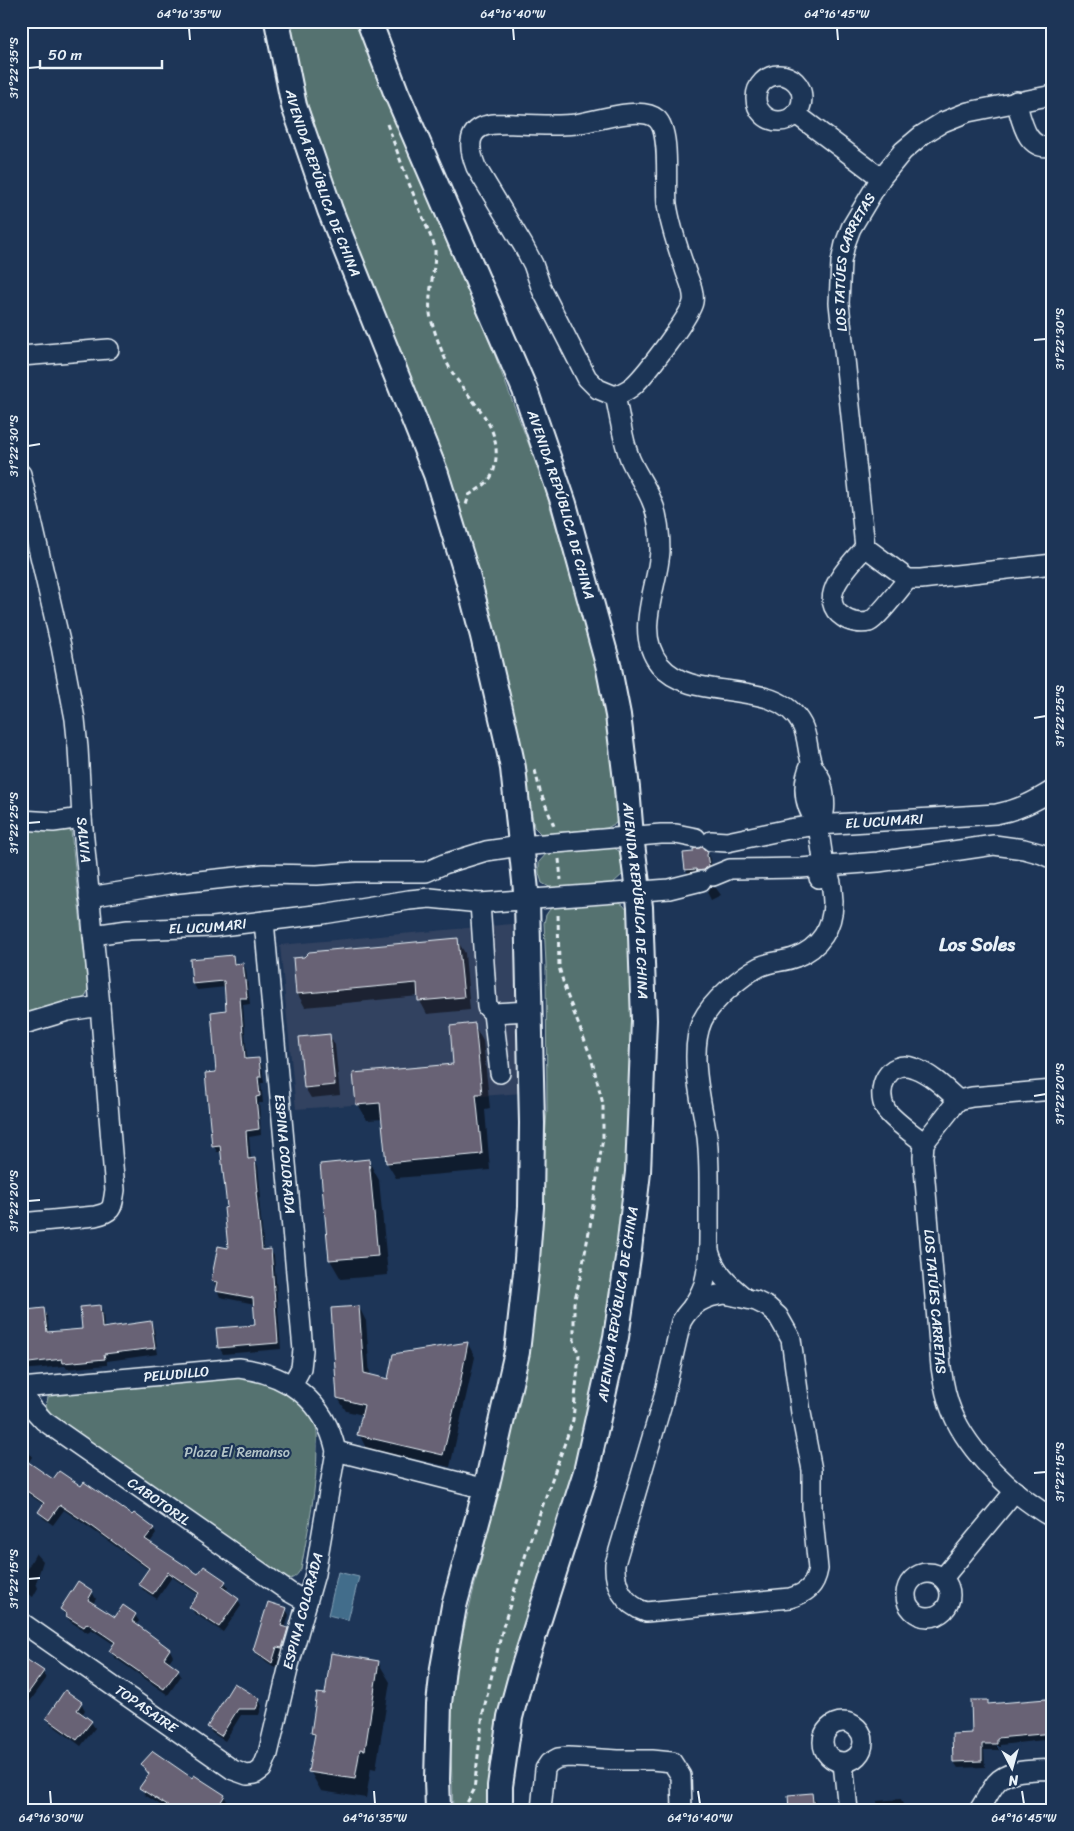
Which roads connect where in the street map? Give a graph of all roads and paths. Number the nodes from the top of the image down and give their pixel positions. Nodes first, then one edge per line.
1 (277, 21) edge
2 (370, 21) edge
3 (1053, 95) edge
4 (1016, 101) junction
5 (796, 114) dead end
6 (384, 116) dead end
7 (1052, 152) edge
8 (880, 178) junction
9 (109, 349) dead end
10 (21, 356) edge
11 (615, 396) junction
12 (21, 474) edge
13 (468, 513) dead end
14 (865, 547) junction
15 (1053, 564) edge
16 (908, 579) junction
17 (533, 765) dead end
18 (1053, 790) edge
19 (82, 818) junction
20 (21, 820) edge
21 (818, 825) junction
22 (631, 836) junction
23 (558, 843) junction
24 (520, 846) junction
25 (1053, 860) edge
26 (824, 866) junction
27 (426, 872) junction
28 (637, 891) junction
29 (89, 897) junction
30 (558, 897) junction
31 (430, 898) junction
32 (527, 900) junction
33 (480, 903) junction
34 (264, 921) junction
35 (93, 935) junction
36 (100, 1006) junction
37 (529, 1011) junction
38 (493, 1013) junction
39 (21, 1025) edge
40 (500, 1072) dead end
41 (1053, 1090) edge
42 (958, 1100) junction
43 (924, 1143) junction
44 (21, 1222) edge
45 (708, 1250) junction
46 (744, 1297) junction
47 (691, 1308) junction
48 (292, 1385) junction
49 (21, 1389) edge
50 (318, 1412) joint
51 (336, 1451) junction
52 (486, 1489) junction
53 (1015, 1491) junction
54 (1053, 1518) edge
55 (943, 1578) dead end
56 (308, 1602) junction
57 (24, 1630) edge
58 (268, 1754) joint
59 (843, 1763) dead end
60 (1053, 1769) edge
61 (438, 1810) edge
62 (463, 1810) edge
63 (500, 1810) edge
64 (541, 1810) edge
65 (682, 1810) edge
66 (848, 1810) edge
67 (979, 1810) edge

1 - 24 main road, AVENIDA REPÚBLICA DE CHINA
2 - 22 main road, AVENIDA REPÚBLICA DE CHINA
3 - 4 street, LOS TATÚES CARRETAS
4 - 7 street
4 - 8 street, LOS TATÚES CARRETAS
5 - 8 street
6 - 13 path
8 - 14 street, LOS TATÚES CARRETAS
9 - 10 street
11 - 11 street
11 - 21 street
12 - 19 street, SALVIA
14 - 16 street
14 - 16 street
15 - 16 street
17 - 23 path
18 - 21 street, EL UCUMARI
19 - 20 street
19 - 29 street, SALVIA
21 - 22 street, EL UCUMARI
21 - 26 street
22 - 23 street, EL UCUMARI
22 - 28 main road, AVENIDA REPÚBLICA DE CHINA
23 - 24 street, EL UCUMARI
23 - 30 path
24 - 27 street, EL UCUMARI
24 - 32 main road, AVENIDA REPÚBLICA DE CHINA
25 - 26 street
26 - 28 street, EL UCUMARI
26 - 45 street
27 - 29 street
27 - 31 street
28 - 30 street, EL UCUMARI
28 - 63 main road, AVENIDA REPÚBLICA DE CHINA
29 - 35 street, SALVIA
30 - 32 street, EL UCUMARI
30 - 62 path
31 - 33 street, EL UCUMARI
31 - 34 street, EL UCUMARI
32 - 33 street, EL UCUMARI
32 - 37 main road, AVENIDA REPÚBLICA DE CHINA
33 - 38 street
34 - 35 street, EL UCUMARI
34 - 48 street, ESPINA COLORADA
35 - 36 street, SALVIA
36 - 39 street
36 - 44 street, SALVIA
37 - 38 street
37 - 52 main road, AVENIDA REPÚBLICA DE CHINA
38 - 40 street
41 - 42 street
42 - 43 street
42 - 43 street
43 - 53 street, LOS TATÚES CARRETAS
45 - 46 street
45 - 47 street
46 - 47 street
46 - 47 street
48 - 49 street, PELUDILLO
48 - 50 street, PELUDILLO
49 - 56 street, CABOTORIL
50 - 51 street, ESPINA COLORADA
51 - 52 street
51 - 56 street, ESPINA COLORADA
52 - 61 main road, AVENIDA REPÚBLICA DE CHINA
53 - 54 street, LOS TATÚES CARRETAS
53 - 55 street
56 - 58 street, ESPINA COLORADA
57 - 58 street, TOPASAIRE
59 - 66 street
60 - 67 street
64 - 65 street

